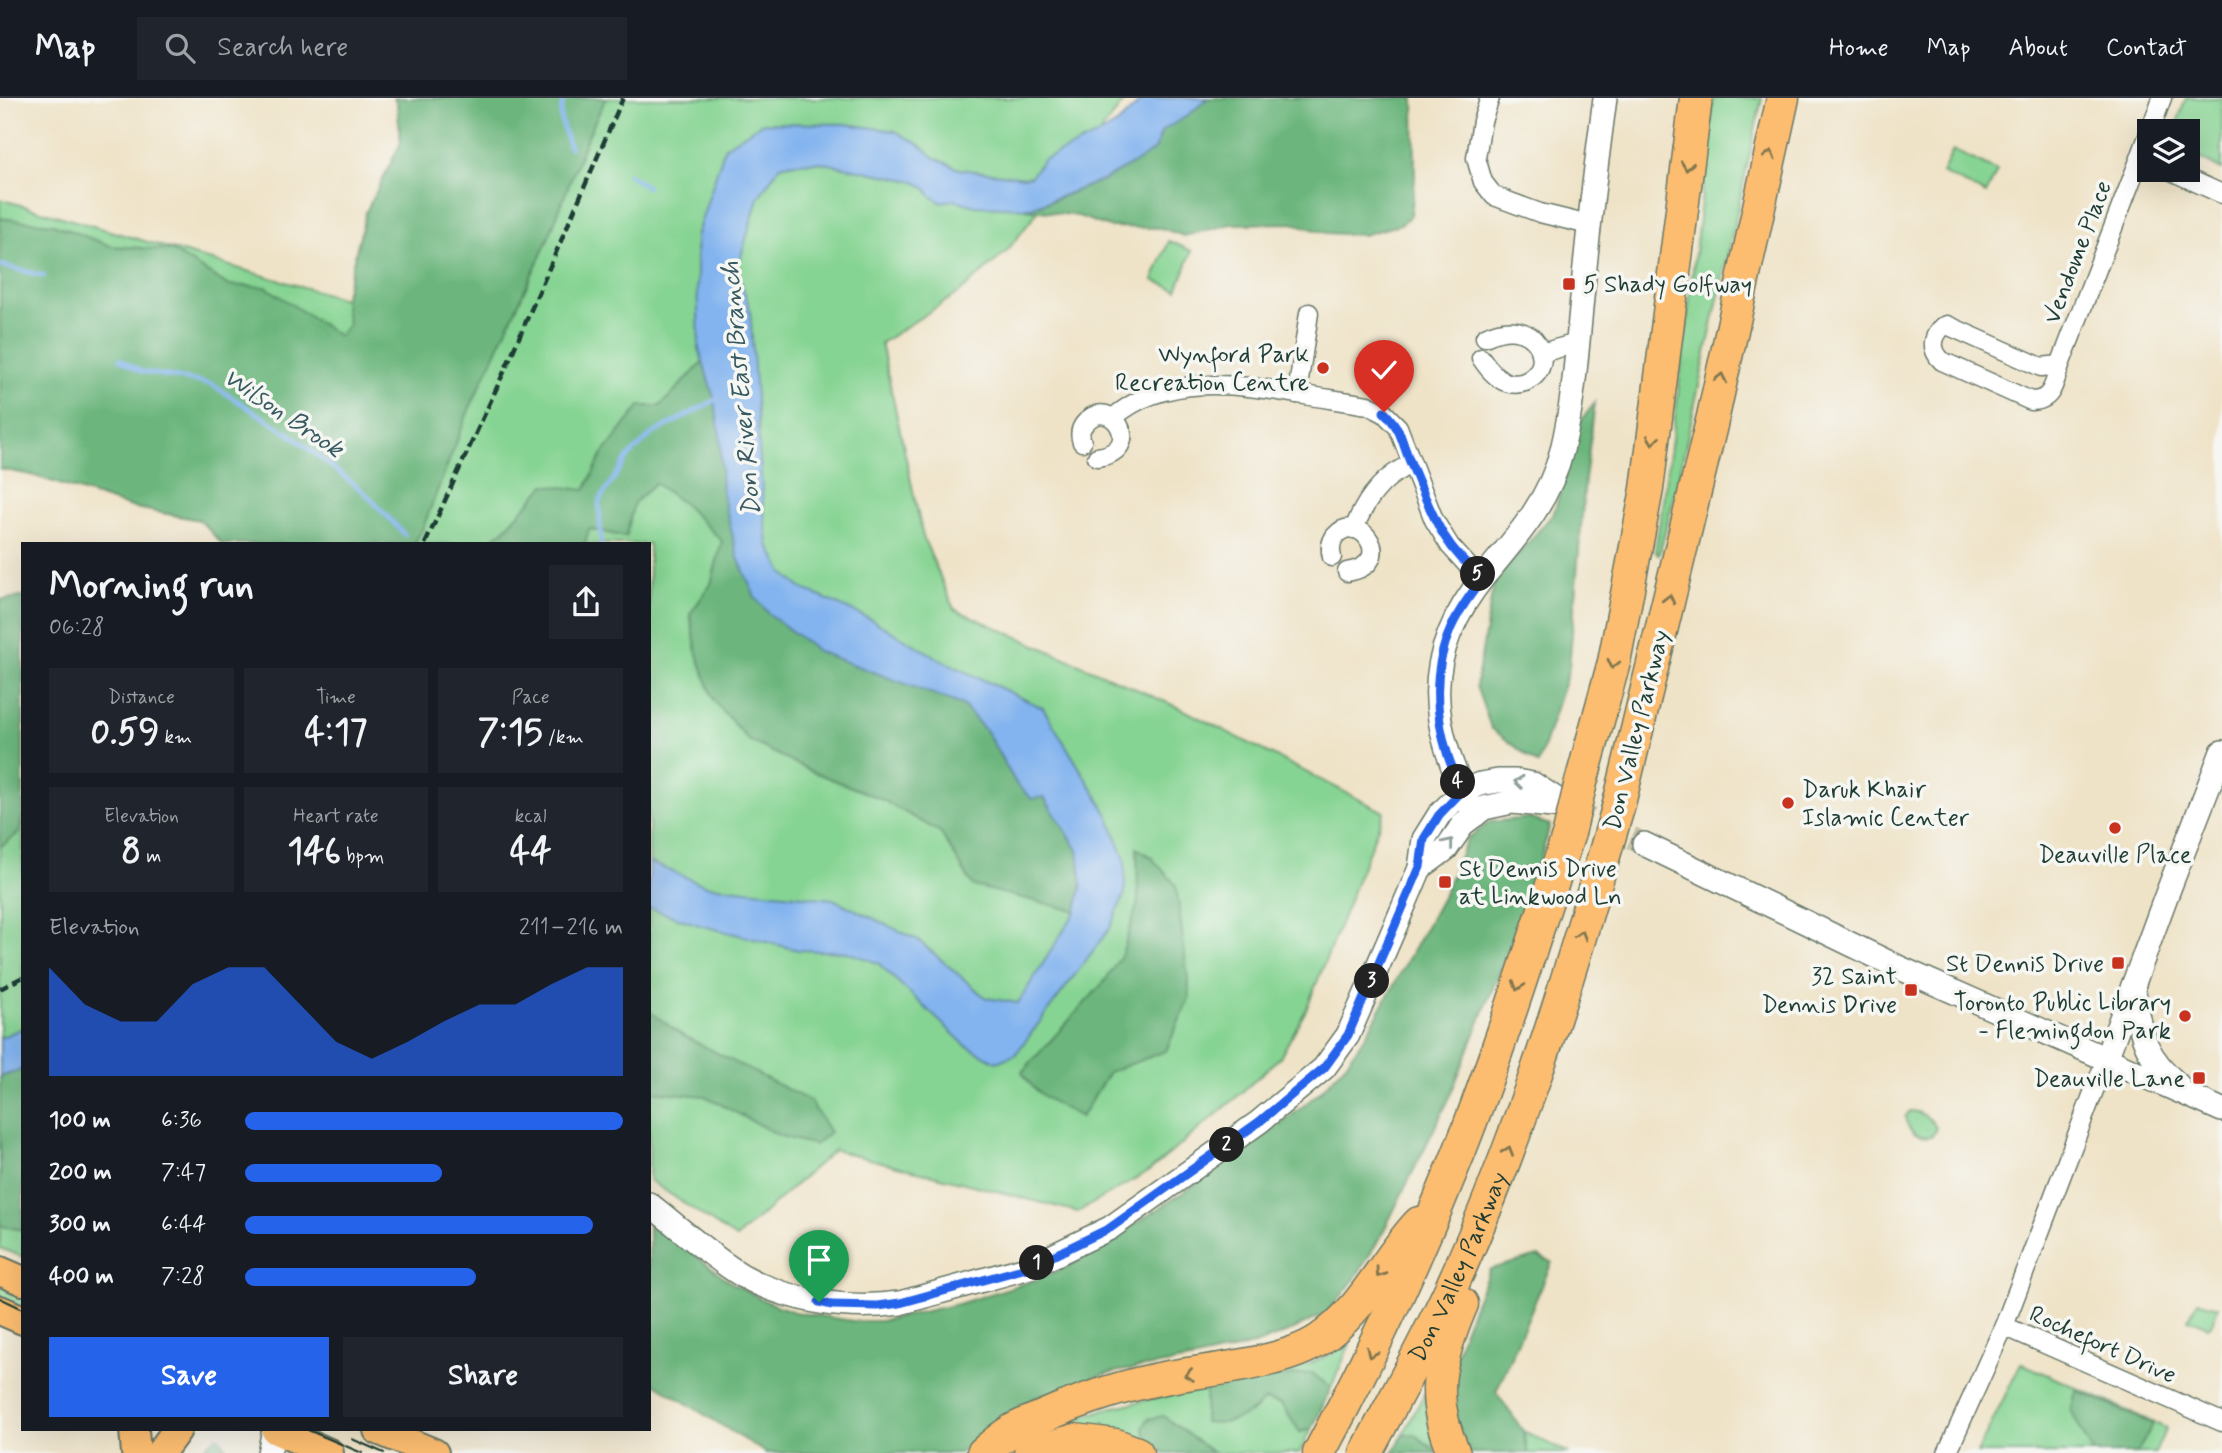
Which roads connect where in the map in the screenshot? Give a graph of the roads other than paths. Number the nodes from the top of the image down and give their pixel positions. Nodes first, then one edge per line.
1 (1490, 98) edge
2 (1605, 98) edge
3 (1696, 98) edge
4 (1783, 98) edge
5 (2162, 98) edge
6 (2156, 119) edge
7 (2137, 178) edge
8 (2196, 182) edge
9 (2222, 194) edge
10 (1588, 225) junction
11 (1309, 313) dead end
12 (1485, 337) dead end
13 (1577, 343) junction
14 (1541, 354) junction
15 (1481, 358) dead end
16 (2060, 365) junction
17 (1297, 394) junction
18 (1113, 418) junction
19 (1082, 442) dead end
20 (1097, 457) dead end
21 (1411, 464) junction
22 (1354, 529) junction
23 (1332, 557) dead end
24 (1347, 572) dead end
25 (1483, 578) junction
26 (2222, 752) edge
27 (1462, 791) junction
28 (1475, 815) junction
29 (1644, 844) tunnel mouth
30 (1420, 867) junction
31 (2133, 984) junction
32 (2106, 1059) junction
33 (2216, 1107) edge
34 (1439, 1201) junction
35 (651, 1206) edge
36 (1473, 1237) junction
37 (0, 1271) edge
38 (21, 1279) edge
39 (0, 1310) edge
40 (21, 1319) edge
41 (2004, 1326) junction
42 (1035, 1421) junction
43 (2222, 1422) edge
44 (134, 1431) edge
45 (176, 1431) edge
46 (275, 1431) edge
47 (277, 1431) edge
48 (380, 1431) edge
49 (136, 1453) edge
50 (160, 1453) edge
51 (269, 1453) edge
52 (328, 1453) edge
53 (434, 1453) edge
54 (983, 1453) edge
55 (996, 1453) edge
56 (1030, 1453) edge
57 (1137, 1453) edge
58 (1319, 1453) edge
59 (1366, 1453) edge
60 (1454, 1453) edge
61 (1947, 1453) edge

1 - 10 street
2 - 10 street
3 -> 34 highway, Don Valley Parkway, bridge
36 -> 4 highway, Don Valley Parkway, bridge
5 - 6 street, Vendome Place
7 - 16 street, Vendome Place
8 - 9 street
10 - 13 street
11 - 17 street
12 - 14 street
13 - 14 street
13 - 25 street
14 - 15 street
16 - 16 street, Vendome Place
17 - 18 street
17 - 21 street
18 - 19 street
18 - 20 street
21 - 22 street
21 - 25 street
22 - 23 street
22 - 24 street
25 - 27 street
26 - 31 street
27 - 28 street
28 -> 27 street
27 - 30 street
30 -> 28 street
29 - 32 street
30 - 35 street
31 - 32 street
31 - 33 street
32 - 33 street
32 - 41 street
34 -> 42 highway
34 -> 58 highway, Don Valley Parkway
36 - 59 highway, Don Valley Parkway
36 - 60 highway
37 - 38 main road
39 - 40 main road
41 - 43 street, Rochefort Drive
41 - 61 street
42 - 54 highway
42 - 55 highway
44 - 49 main road
45 - 50 main road
46 - 51 street
47 - 52 main road
48 - 53 main road
56 - 57 highway

